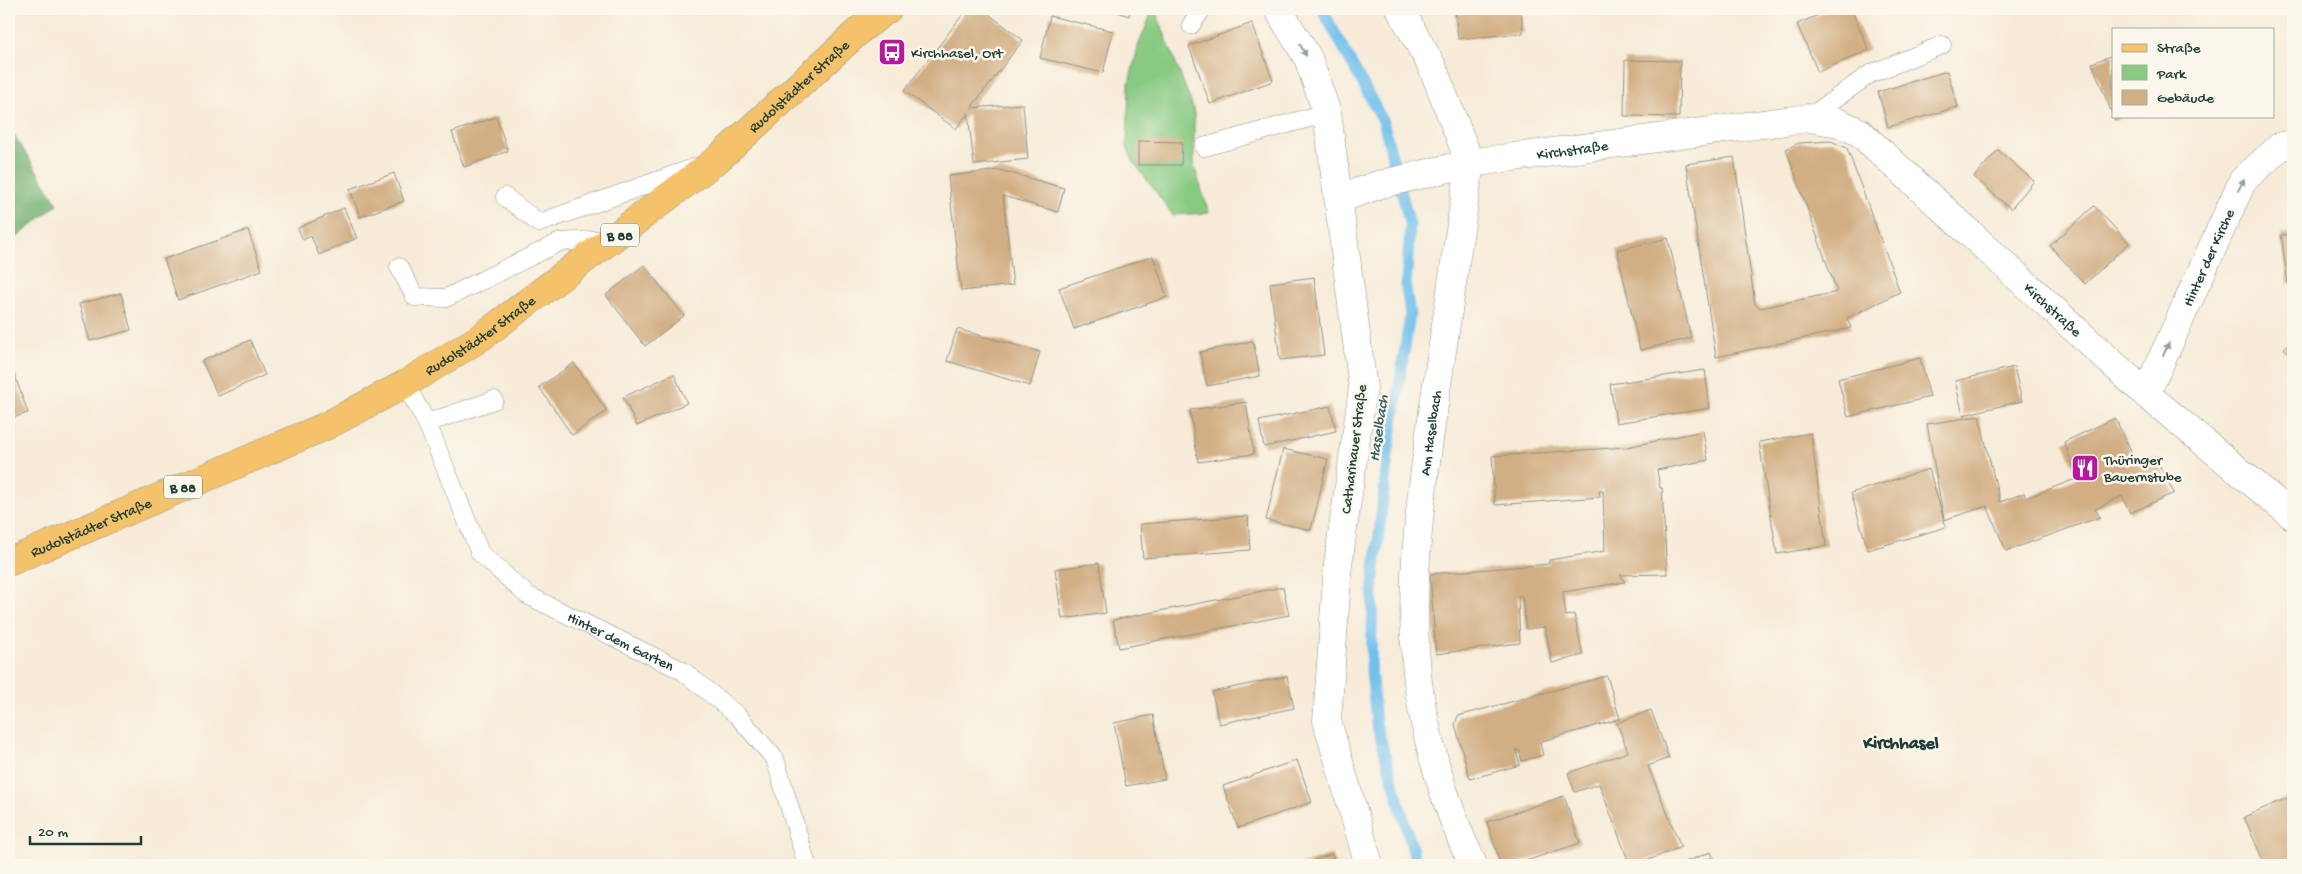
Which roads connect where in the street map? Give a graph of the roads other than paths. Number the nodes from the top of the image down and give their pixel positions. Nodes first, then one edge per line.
1 (888, 9) edge
2 (1202, 9) edge
3 (1278, 9) edge
4 (1400, 9) edge
5 (1191, 25) dead end
6 (1942, 45) dead end
7 (1327, 113) junction
8 (1808, 118) junction
9 (2293, 144) edge
10 (1204, 147) dead end
11 (718, 159) junction
12 (1470, 163) junction
13 (505, 197) dead end
14 (1339, 199) junction
15 (614, 239) junction
16 (399, 267) dead end
17 (405, 384) junction
18 (2146, 394) junction
19 (494, 400) dead end
20 (427, 423) junction
21 (2293, 516) edge
22 (9, 562) edge
23 (807, 865) edge
24 (1369, 865) edge
25 (1473, 865) edge

1 - 11 main road, Rudolstädter Straße / B 88
2 - 5 lane
3 -> 7 street, Catharinauer Straße
4 - 12 street, Am Haselbach
6 - 8 lane, Kirchstraße
7 - 10 lane
7 - 14 street, Catharinauer Straße
8 - 12 street, Kirchstraße
8 - 18 street, Kirchstraße
18 -> 9 street, Hinter der Kirche
11 - 13 lane
11 - 15 main road, Rudolstädter Straße / B 88
12 - 14 street, Kirchstraße
12 - 25 street, Am Haselbach
14 - 24 street, Catharinauer Straße
15 - 16 lane
15 - 17 main road, Rudolstädter Straße / B 88
17 - 20 lane, Hinter dem Garten
17 - 22 main road, Rudolstädter Straße / B 88
18 - 21 street, Kirchstraße
19 - 20 lane
20 - 23 lane, Hinter dem Garten

